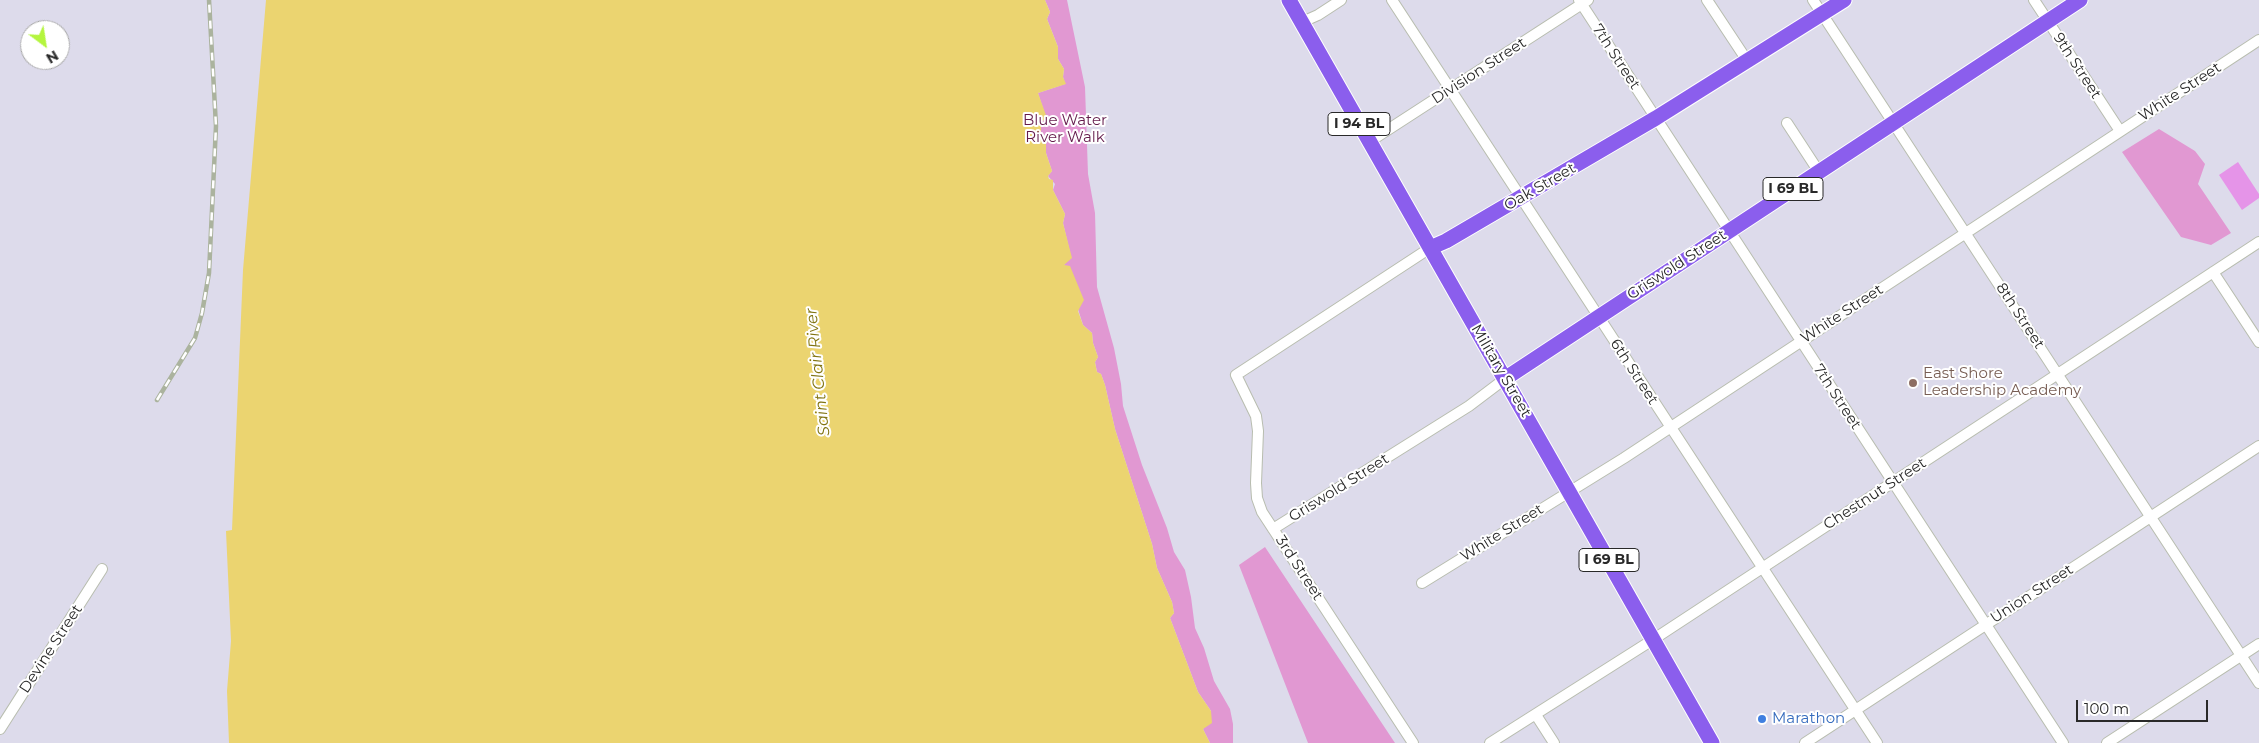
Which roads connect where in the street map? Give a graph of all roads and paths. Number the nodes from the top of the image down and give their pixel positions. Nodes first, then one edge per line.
1 (1289, 0) edge
2 (1341, 0) edge
3 (1392, 0) edge
4 (1708, 0) edge
5 (1813, 0) edge
6 (1844, 0) edge
7 (2034, 0) edge
8 (2080, 0) edge
9 (1582, 1) edge
10 (1822, 14) junction
11 (2048, 21) junction
12 (1300, 23) junction
13 (2259, 40) edge
14 (1748, 62) junction
15 (1450, 90) junction
16 (1656, 118) junction
17 (1787, 123) dead end
18 (1894, 124) junction
19 (2120, 131) junction
20 (1369, 142) junction
21 (1819, 172) junction
22 (1521, 198) junction
23 (1729, 232) junction
24 (1966, 233) junction
25 (2259, 242) edge
26 (1430, 248) junction
27 (2213, 272) junction
28 (1598, 316) junction
29 (1801, 341) junction
30 (2259, 342) edge
31 (1236, 375) joint
32 (2058, 375) junction
33 (1506, 378) junction
34 (1670, 427) junction
35 (2259, 446) edge
36 (1893, 482) junction
37 (1570, 492) junction
38 (2150, 517) junction
39 (1273, 528) junction
40 (1762, 568) junction
41 (102, 569) dead end
42 (1422, 583) dead end
43 (1986, 624) junction
44 (1654, 639) junction
45 (2259, 644) edge
46 (2241, 656) junction
47 (2259, 683) edge
48 (1855, 710) junction
49 (1536, 715) junction
50 (0, 729) edge
51 (1413, 743) edge
52 (1490, 743) edge
53 (1554, 743) edge
54 (1712, 743) edge
55 (1805, 743) edge
56 (1877, 743) edge
57 (2063, 743) edge
58 (2107, 743) edge

1 - 12 main road, Military Street / I 94 BL
2 - 12 street
3 - 15 street, 6th Street
4 - 14 street
5 - 10 street, 8th Street
6 - 10 main road, Oak Street
7 - 11 street, 9th Street
8 - 11 main road, Griswold Street / I 69 BL
9 - 15 street, Division Street
9 - 16 street, 7th Street
10 - 14 main road, Oak Street
10 - 18 street, 8th Street
11 - 18 main road, Griswold Street / I 69 BL
11 - 19 street, 9th Street
12 - 20 main road, Military Street / I 94 BL
13 - 19 street, White Street
14 - 16 main road, Oak Street
15 - 20 street, Division Street
15 - 22 street, 6th Street
16 - 22 main road, Oak Street
16 - 23 street, 7th Street
17 - 21 street
18 - 21 main road, Griswold Street / I 69 BL
18 - 24 street, 8th Street
19 - 24 street, White Street
20 - 26 main road, Military Street / I 94 BL
21 - 23 main road, Griswold Street / I 69 BL
22 - 26 main road, Oak Street
22 - 28 street, 6th Street
23 - 28 main road, Griswold Street / I 69 BL
23 - 29 street, 7th Street
24 - 29 street, White Street
24 - 32 street, 8th Street
25 - 27 street, Chestnut Street
26 - 31 street, Oak Street
26 - 33 main road, Military Street / I 69 BL
27 - 30 street
27 - 32 street, Chestnut Street
28 - 33 main road, Griswold Street / I 69 BL
28 - 34 street, 6th Street
29 - 34 street, White Street
29 - 36 street, 7th Street
31 - 39 street, 3rd Street
32 - 36 street, Chestnut Street
32 - 38 street, 8th Street
33 - 37 main road, Military Street / I 69 BL
33 - 39 street, Griswold Street
34 - 37 street, White Street
34 - 40 street, 6th Street
35 - 38 street, Union Street
36 - 40 street, Chestnut Street
36 - 43 street, 7th Street
37 - 42 street, White Street
37 - 44 main road, Military Street / I 69 BL
38 - 43 street, Union Street
38 - 46 street, 8th Street
39 - 51 street, 3rd Street
40 - 44 street, Chestnut Street
40 - 48 street, 6th Street
41 - 50 street, Devine Street
43 - 48 street, Union Street
43 - 57 street, 7th Street
44 - 49 street, Chestnut Street
44 - 54 main road, Military Street / I 69 BL
45 - 46 street
46 - 47 street, 8th Street
46 - 58 street
48 - 55 street, Union Street
48 - 56 street, 6th Street
49 - 52 street, Chestnut Street
49 - 53 street

